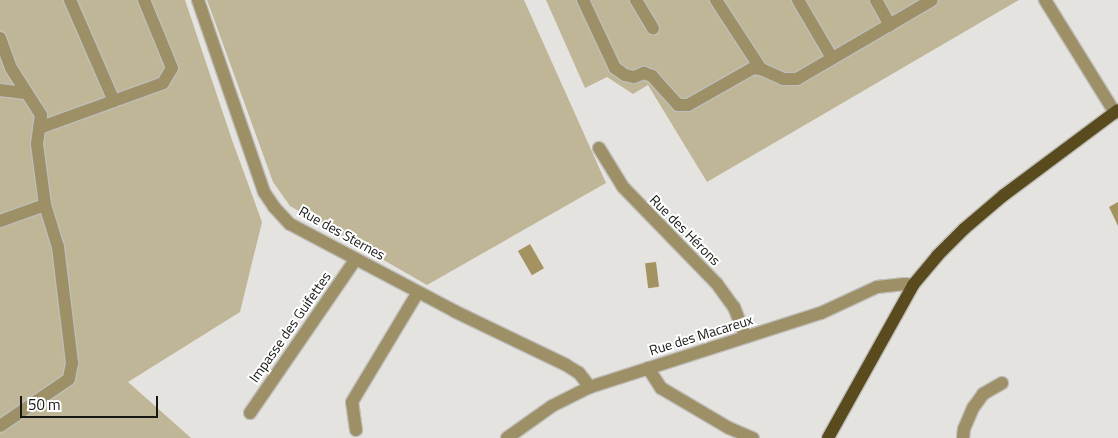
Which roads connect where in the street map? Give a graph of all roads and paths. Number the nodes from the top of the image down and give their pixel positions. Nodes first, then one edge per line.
1 (70, 0) edge
2 (144, 0) edge
3 (198, 0) edge
4 (636, 0) edge
5 (716, 0) edge
6 (798, 0) edge
7 (876, 0) edge
8 (1045, 0) edge
9 (586, 1) edge
10 (927, 1) edge
11 (890, 25) junction
12 (653, 28) dead end
13 (0, 38) edge
14 (832, 58) junction
15 (761, 68) junction
16 (0, 90) edge
17 (26, 92) junction
18 (114, 101) junction
19 (1116, 111) edge
20 (39, 128) junction
21 (599, 148) dead end
22 (45, 205) junction
23 (0, 221) edge
24 (356, 259) junction
25 (913, 285) junction
26 (418, 292) junction
27 (745, 336) junction
28 (648, 368) junction
29 (1002, 382) dead end
30 (590, 387) junction
31 (250, 412) dead end
32 (0, 426) edge
33 (356, 430) dead end
34 (507, 438) edge
35 (754, 438) edge
36 (828, 438) edge
37 (963, 438) edge

1 - 18 street
2 - 18 street
3 - 24 street, Rue des Sternes
4 - 12 street
5 - 15 street
6 - 14 street
7 - 11 street
8 - 19 street
9 - 15 street
10 - 11 street
11 - 14 street
13 - 17 street
14 - 15 street
16 - 17 street
17 - 20 street
18 - 20 street
19 - 25 main road
20 - 22 street
21 - 27 street, Rue des Hérons
22 - 23 street
22 - 32 street
24 - 26 street, Rue des Sternes
24 - 31 street, Impasse des Guifettes
25 - 27 street, Rue des Macareux
25 - 36 main road
26 - 30 street, Rue des Sternes
26 - 33 street
27 - 28 street, Rue des Macareux
28 - 30 street, Rue des Macareux
28 - 35 street
29 - 37 street
30 - 34 street, Rue des Macareux

